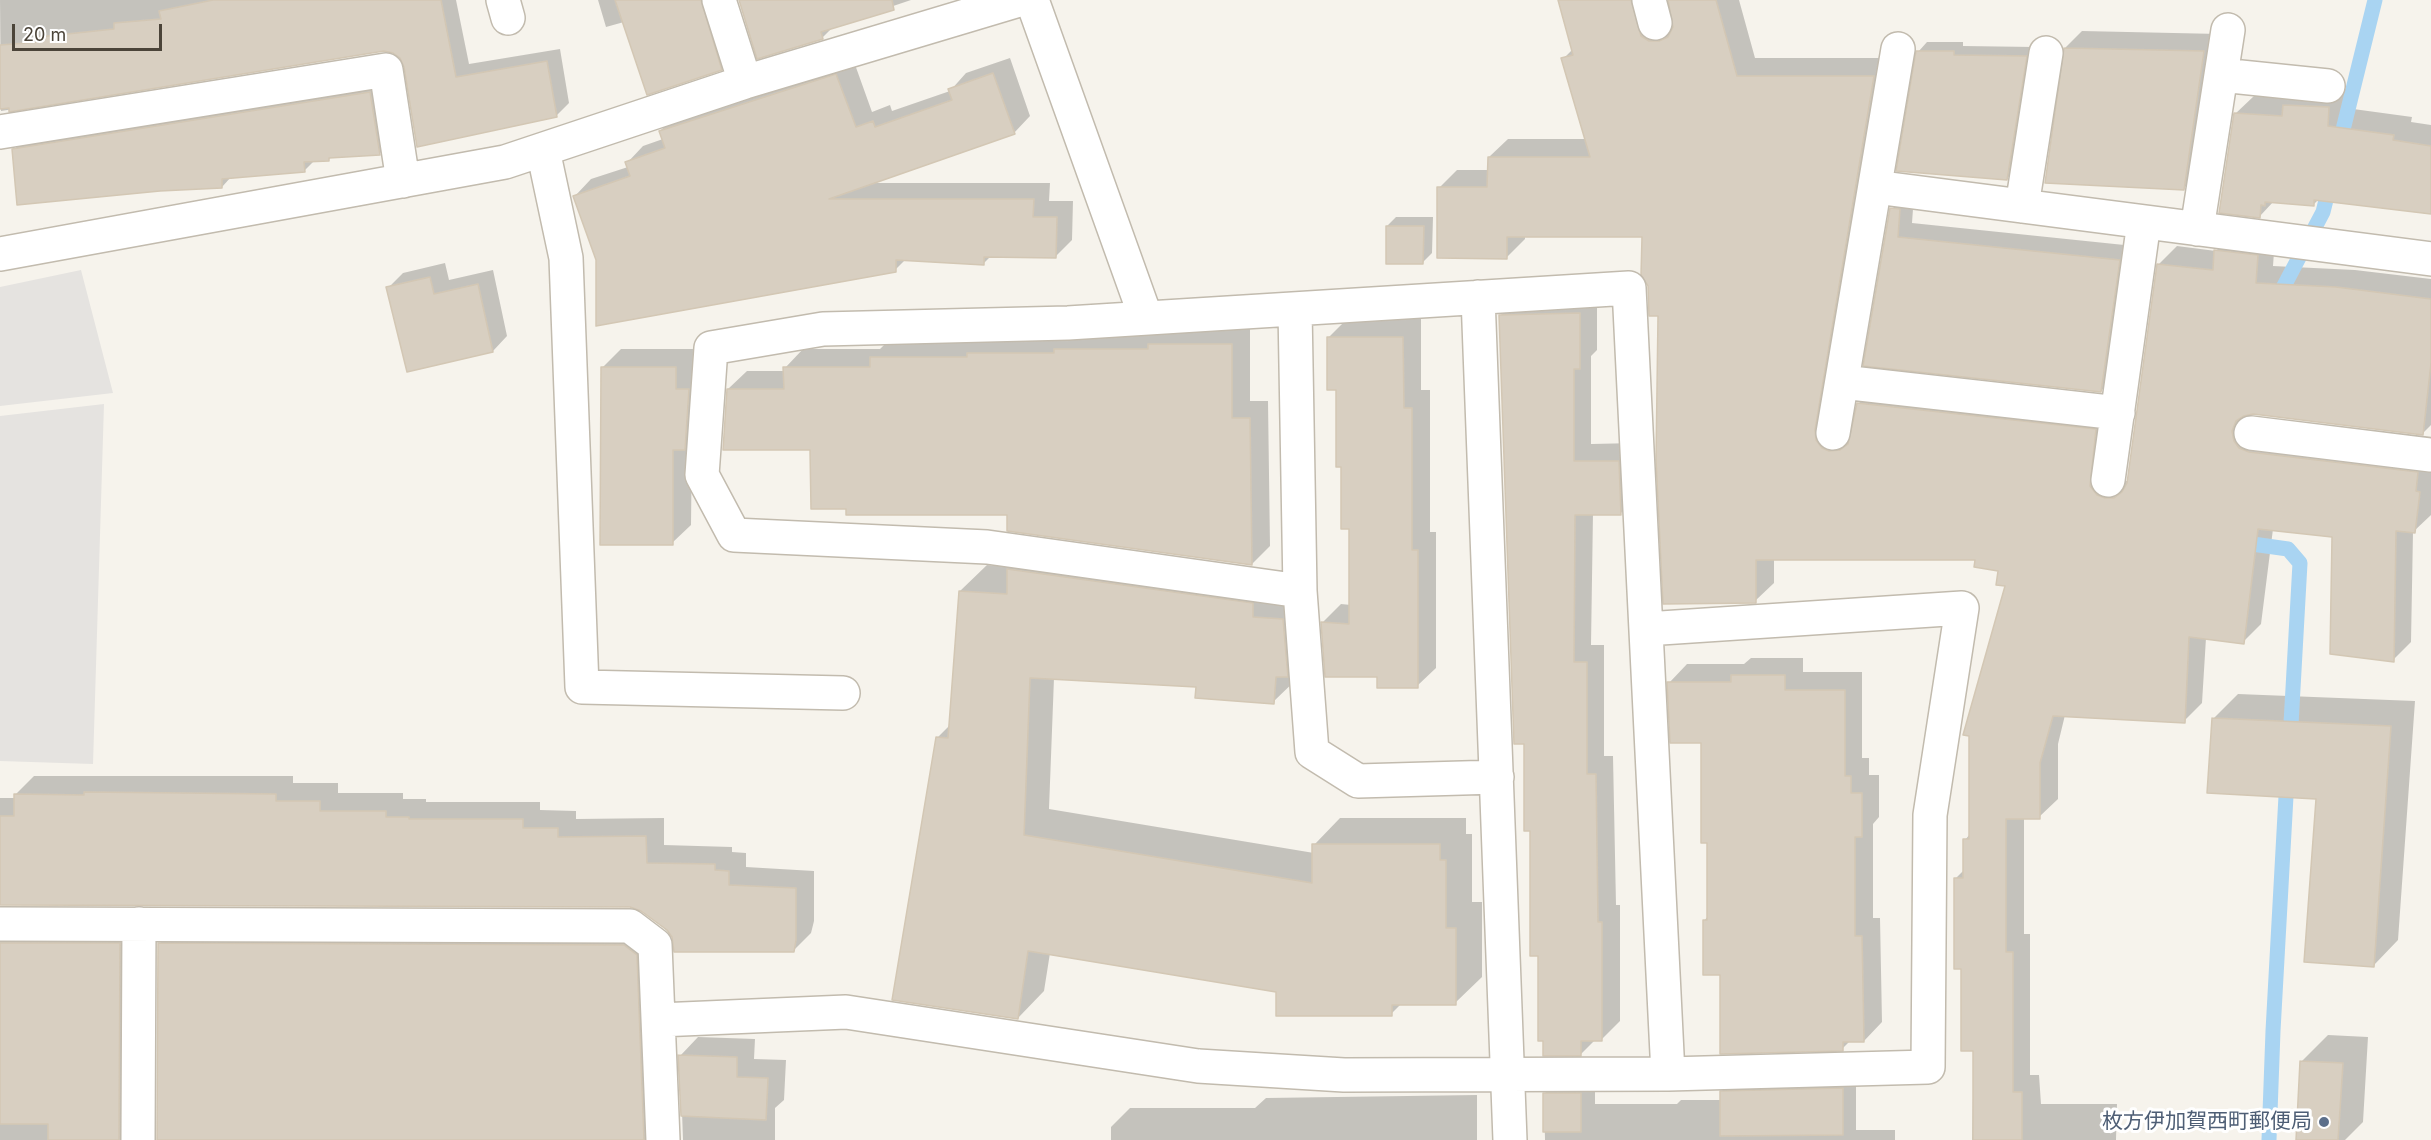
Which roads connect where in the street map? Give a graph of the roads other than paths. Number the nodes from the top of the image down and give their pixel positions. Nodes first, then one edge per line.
1 (719, 0) edge
2 (1019, 0) edge
3 (1032, 0) edge
4 (949, 10) edge
5 (2228, 30) dead end
6 (1898, 49) dead end
7 (2046, 52) dead end
8 (2221, 75) junction
9 (745, 82) junction
10 (2328, 86) dead end
11 (0, 132) edge
12 (543, 150) junction
13 (403, 181) junction
14 (1875, 187) junction
15 (2022, 206) junction
16 (2144, 222) junction
17 (2196, 229) junction
18 (0, 254) edge
19 (2431, 260) edge
20 (1478, 297) junction
21 (1295, 309) junction
22 (1146, 318) junction
23 (1842, 382) junction
24 (2118, 413) junction
25 (1833, 434) dead end
26 (2251, 434) dead end
27 (2431, 455) edge
28 (2108, 480) dead end
29 (1300, 591) junction
30 (1646, 629) junction
31 (843, 693) dead end
32 (1497, 777) junction
33 (0, 924) edge
34 (139, 924) junction
35 (659, 1020) junction
36 (1668, 1074) junction
37 (1508, 1075) junction
38 (138, 1140) edge
39 (663, 1140) edge
40 (1510, 1140) edge

1 - 9 street
2 - 4 street
3 - 22 street
4 - 9 street
5 - 8 street
6 - 14 street
7 - 15 street
8 - 10 street
8 - 17 street
9 - 12 street
11 - 13 street
12 - 13 street
12 - 31 street
13 - 18 street
14 - 15 street
14 - 23 street
15 - 16 street
16 - 17 street
16 - 24 street
17 - 19 street
20 - 21 street
20 - 30 street
20 - 32 street
21 - 22 street
21 - 29 street
22 - 29 street
23 - 24 street
23 - 25 street
24 - 28 street
26 - 27 street
29 - 32 street
30 - 36 street
30 - 36 street
32 - 37 street
33 - 34 street
34 - 35 street
34 - 38 street
35 - 37 street
35 - 39 street
36 - 37 street
37 - 40 street

